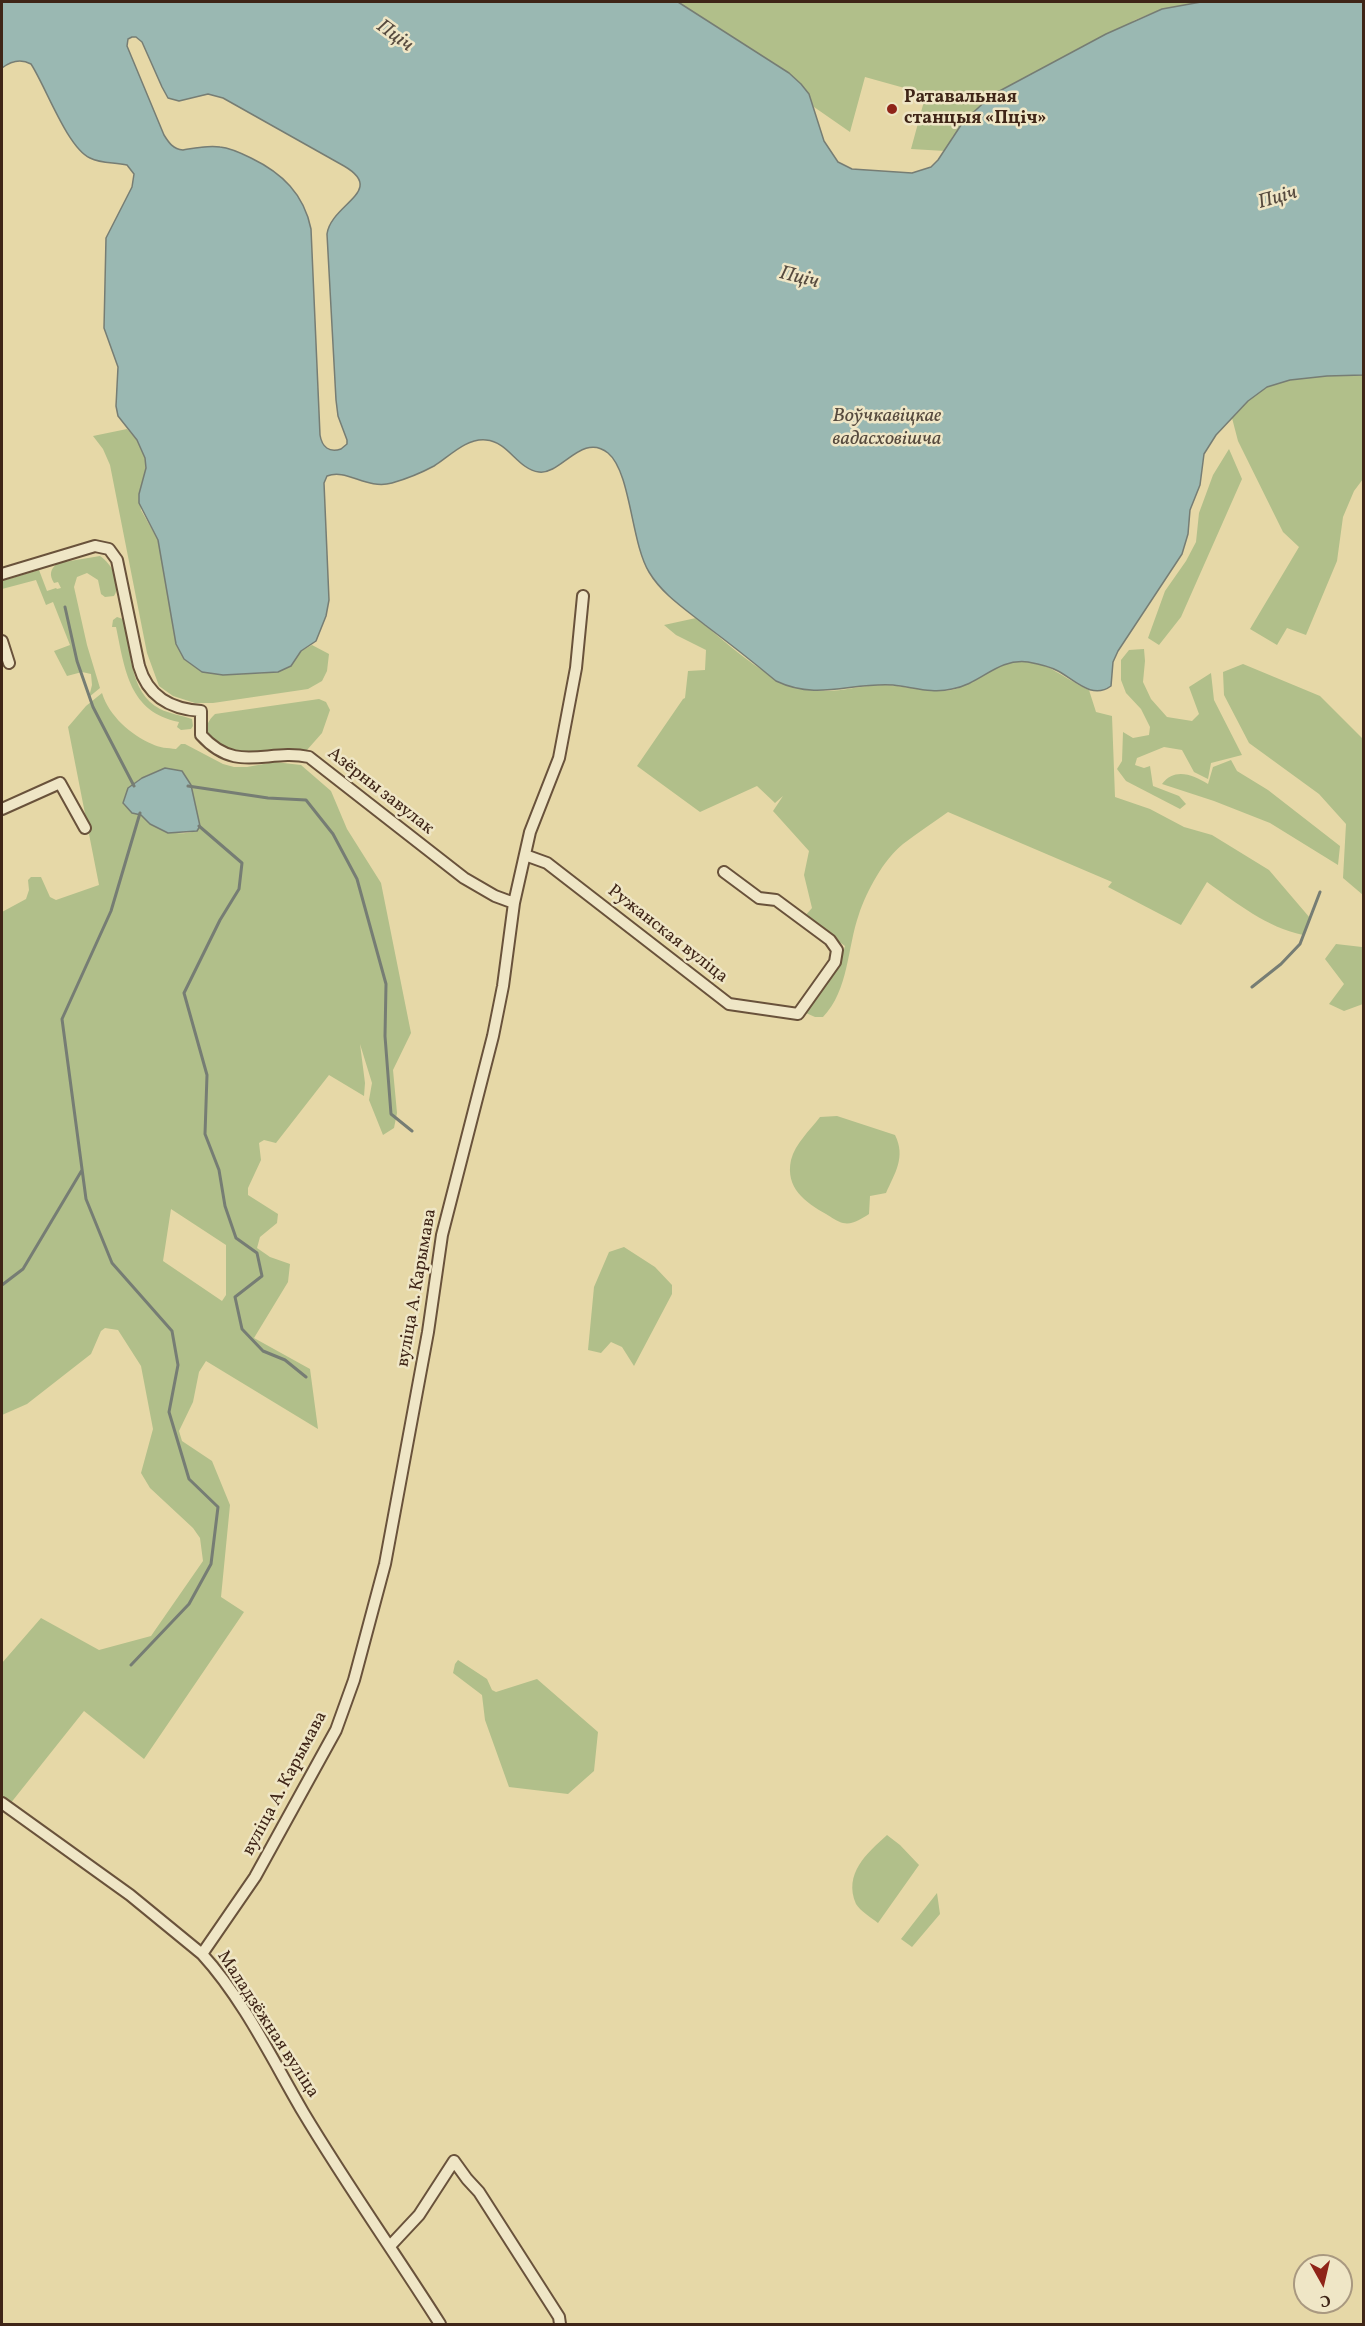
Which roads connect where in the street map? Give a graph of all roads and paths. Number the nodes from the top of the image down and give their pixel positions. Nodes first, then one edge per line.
1 (2, 574) edge
2 (583, 596) dead end
3 (2, 641) edge
4 (9, 663) dead end
5 (2, 809) edge
6 (85, 828) dead end
7 (525, 855) junction
8 (724, 872) dead end
9 (514, 903) junction
10 (2, 1803) edge
11 (202, 1954) junction
12 (390, 2246) junction
13 (440, 2325) edge
14 (560, 2325) edge

1 - 9 street, Азёрны завулак
2 - 7 street, вуліца А. Карымава
3 - 4 street
5 - 6 street
7 - 8 street, Ружанская вуліца
7 - 9 street, вуліца А. Карымава
9 - 11 street, вуліца А. Карымава
10 - 11 street, Маладзёжная вуліца
11 - 12 street, Маладзёжная вуліца
12 - 13 street, Маладзёжная вуліца
12 - 14 street

